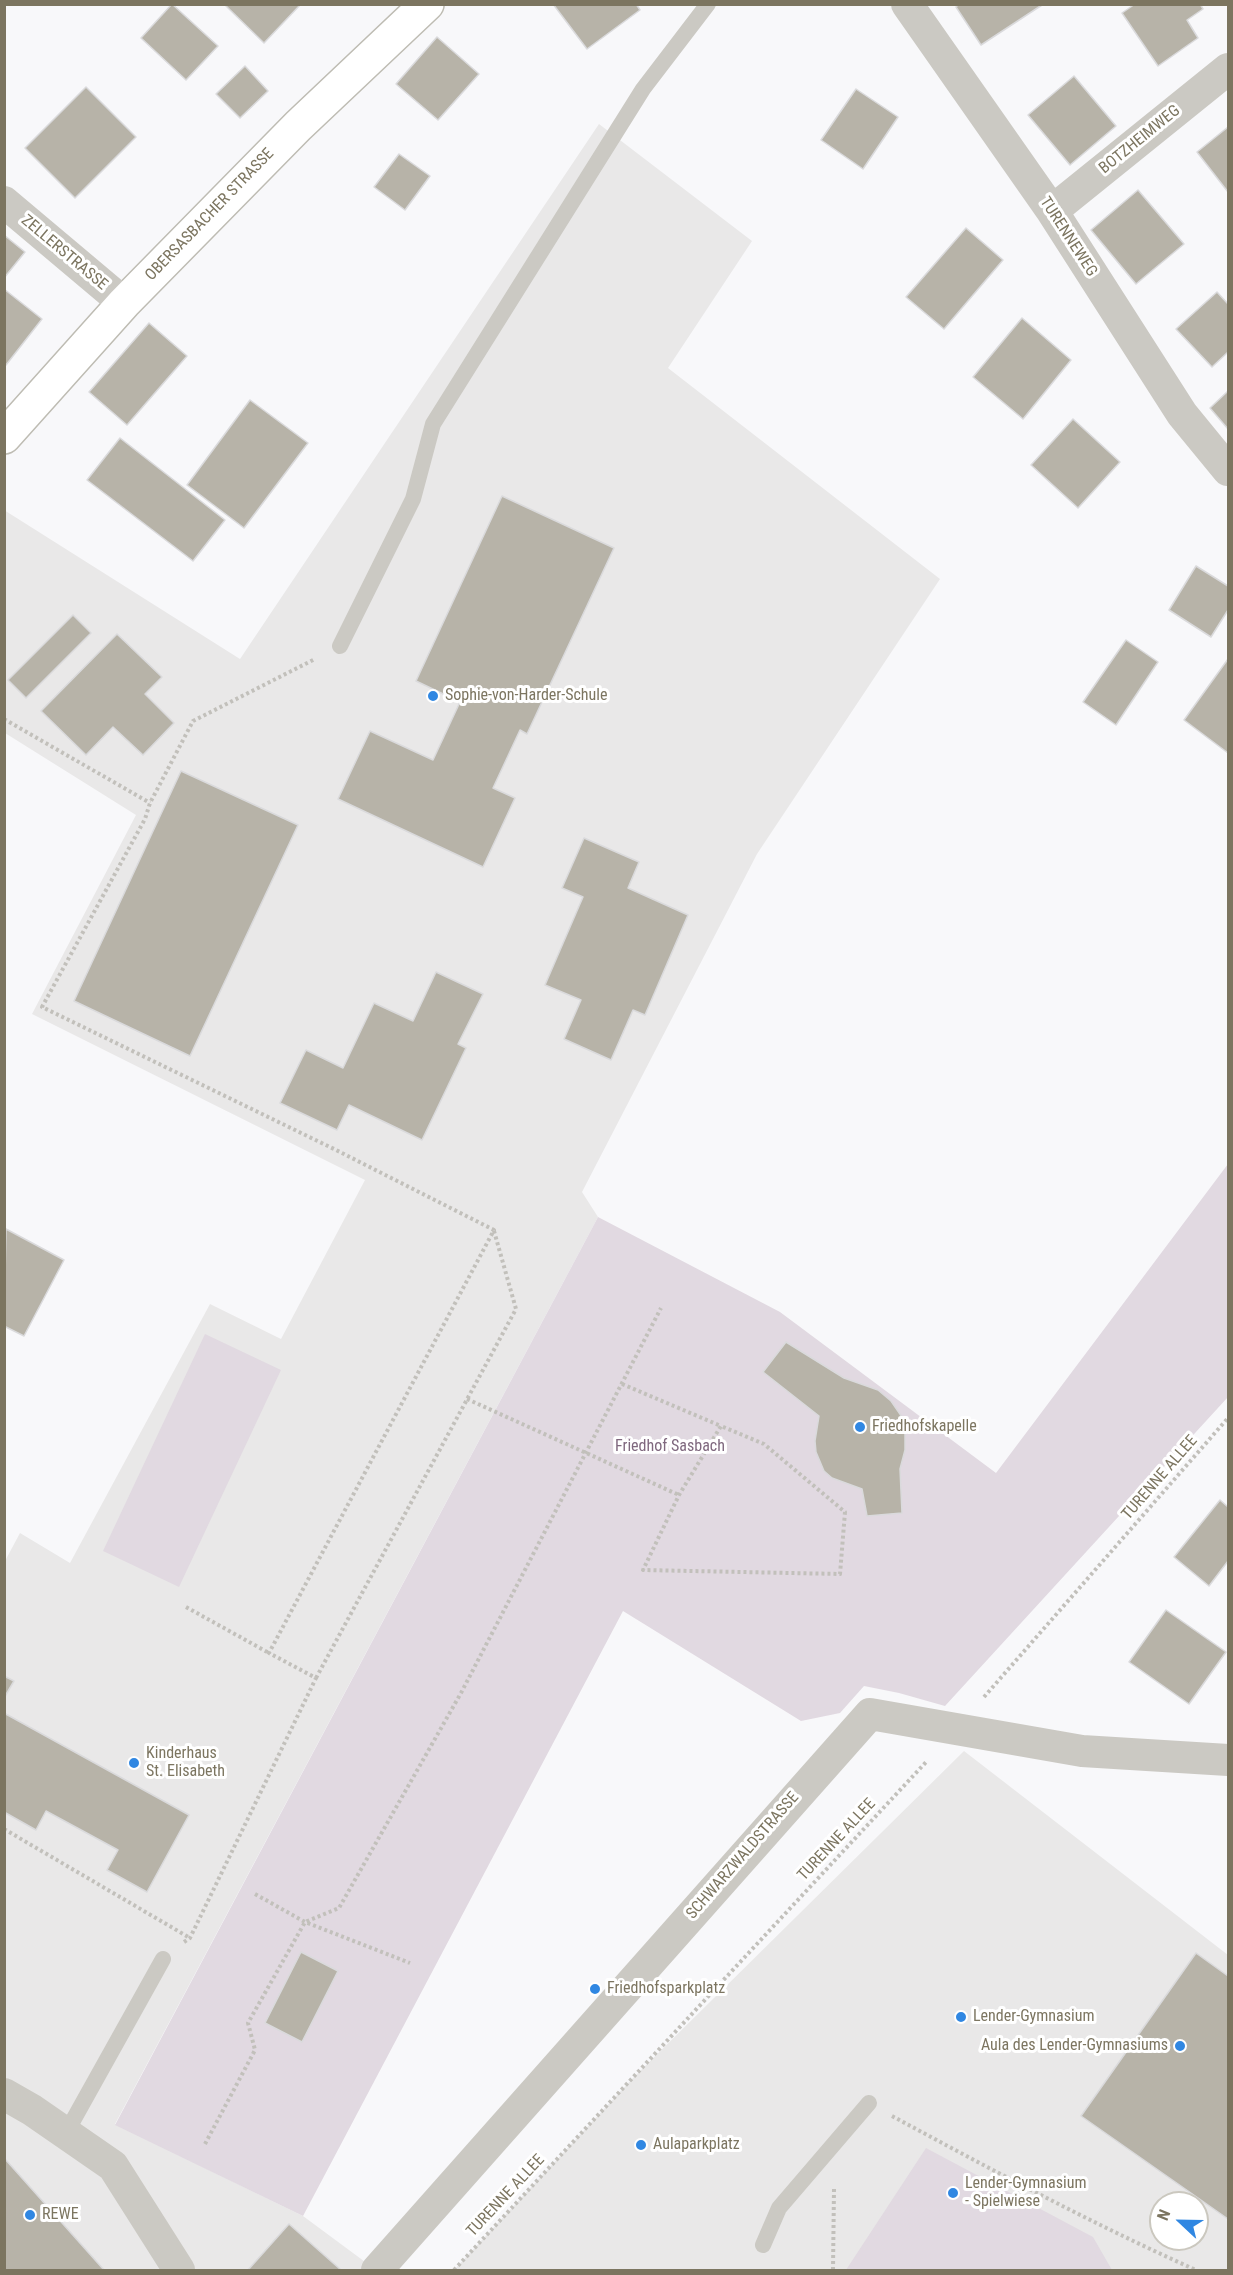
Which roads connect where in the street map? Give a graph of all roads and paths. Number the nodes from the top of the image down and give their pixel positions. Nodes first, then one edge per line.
1 (428, 4) edge
2 (708, 4) edge
3 (906, 4) edge
4 (1228, 69) edge
5 (4, 202) edge
6 (1052, 211) junction
7 (124, 303) junction
8 (4, 437) edge
9 (1228, 470) edge
10 (340, 646) joint
11 (4, 719) edge
12 (150, 803) junction
13 (494, 1230) junction
14 (661, 1308) dead end
15 (622, 1384) junction
16 (467, 1400) junction
17 (1228, 1418) edge
18 (721, 1426) junction
19 (586, 1452) junction
20 (679, 1495) junction
21 (186, 1607) dead end
22 (269, 1653) junction
23 (316, 1678) junction
24 (956, 1729) junction
25 (1228, 1760) edge
26 (4, 1829) edge
27 (255, 1894) dead end
28 (305, 1922) junction
29 (190, 1938) junction
30 (162, 1959) joint
31 (410, 1963) dead end
32 (4, 2094) edge
33 (869, 2103) joint
34 (66, 2133) junction
35 (205, 2144) dead end
36 (834, 2145) junction
37 (763, 2246) dead end
38 (179, 2271) edge
39 (377, 2271) edge
40 (454, 2271) edge
41 (833, 2271) edge
42 (1196, 2271) edge

1 - 7 street, OBERSASBACHER STRASSE
2 - 10 lane
3 - 6 street, TURENNEWEG
4 - 6 street, BOTZHEIMWEG
5 - 7 street, ZELLERSTRASSE
6 - 9 street, TURENNEWEG
7 - 8 street, OBERSASBACHER STRASSE
10 - 12 path
11 - 12 path
12 - 13 path
13 - 16 path
13 - 22 path
14 - 15 path
15 - 18 path
15 - 19 path
16 - 19 path
16 - 23 path
17 - 24 path, TURENNE ALLEE
18 - 20 path
18 - 20 path
19 - 20 path
19 - 28 path
21 - 22 path
22 - 23 path
23 - 29 path
24 - 25 street, SCHWARZWALDSTRASSE
24 - 39 street, SCHWARZWALDSTRASSE
24 - 40 path, TURENNE ALLEE
26 - 29 path
27 - 28 path
28 - 31 path
28 - 35 path
29 - 30 path
30 - 34 lane
32 - 34 street
33 - 36 lane
33 - 42 path
34 - 38 street
36 - 37 lane
36 - 41 path

